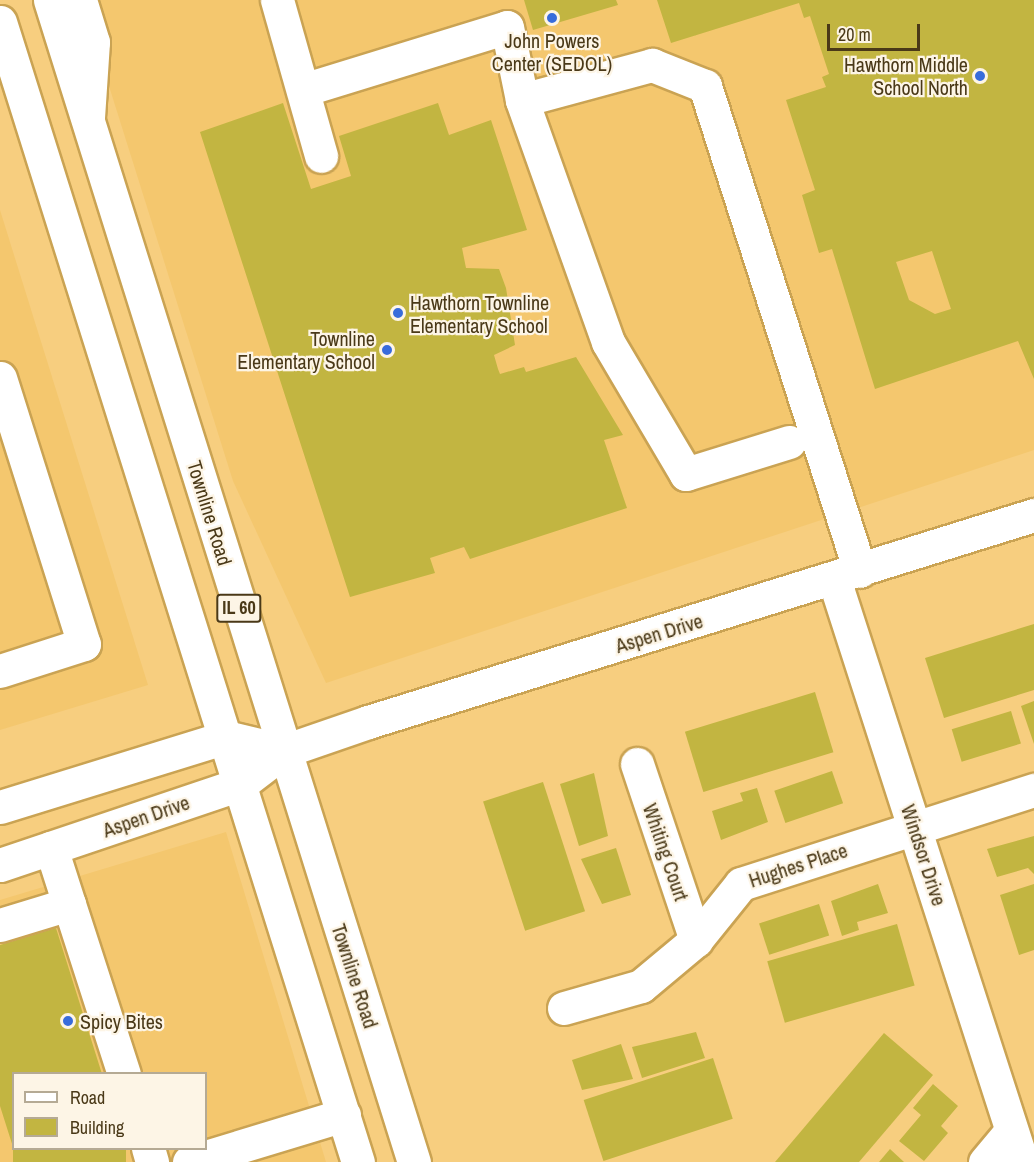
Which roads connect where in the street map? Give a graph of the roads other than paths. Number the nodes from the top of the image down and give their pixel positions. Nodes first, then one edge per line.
1 (50, 0) edge
2 (80, 0) edge
3 (277, 0) edge
4 (0, 22) edge
5 (306, 89) junction
6 (522, 100) junction
7 (87, 120) junction
8 (321, 156) dead end
9 (3, 400) edge
10 (789, 442) dead end
11 (1034, 515) edge
12 (847, 575) junction
13 (0, 672) edge
14 (226, 737) junction
15 (284, 751) junction
16 (637, 764) dead end
17 (241, 784) junction
18 (1034, 790) edge
19 (0, 807) edge
20 (915, 827) junction
21 (51, 848) junction
22 (0, 865) edge
23 (69, 904) junction
24 (0, 925) edge
25 (696, 940) junction
26 (564, 1008) dead end
27 (123, 1072) edge
28 (344, 1115) junction
29 (1011, 1131) junction
30 (189, 1162) edge
31 (358, 1162) edge
32 (414, 1162) edge
33 (985, 1162) edge
34 (1022, 1162) edge

1 - 7 street, Townline Road / IL 60
2 - 7 street
3 - 5 street
4 - 14 street, IL 60
5 - 6 street
5 - 8 street
6 - 10 street
6 - 12 street, Windsor Drive
7 - 15 street, Townline Road / IL 60
9 - 13 street
11 - 12 street, Aspen Drive
12 - 15 street, Aspen Drive
12 - 20 street, Windsor Drive
14 - 15 street
14 - 17 street, IL 60
14 - 19 street
15 - 17 street, Aspen Drive
15 - 32 street, Townline Road / IL 60
16 - 25 street, Whiting Court
17 - 21 street, Aspen Drive
17 - 28 street, IL 60
18 - 20 street, Hughes Place
20 - 25 street, Hughes Place
20 - 29 street, Windsor Drive
21 - 22 street, Aspen Drive
21 - 23 street
23 - 24 street
23 - 27 street
25 - 26 street, Hughes Place
28 - 30 street
28 - 31 street, IL 60
29 - 33 street
29 - 34 street, Windsor Drive

